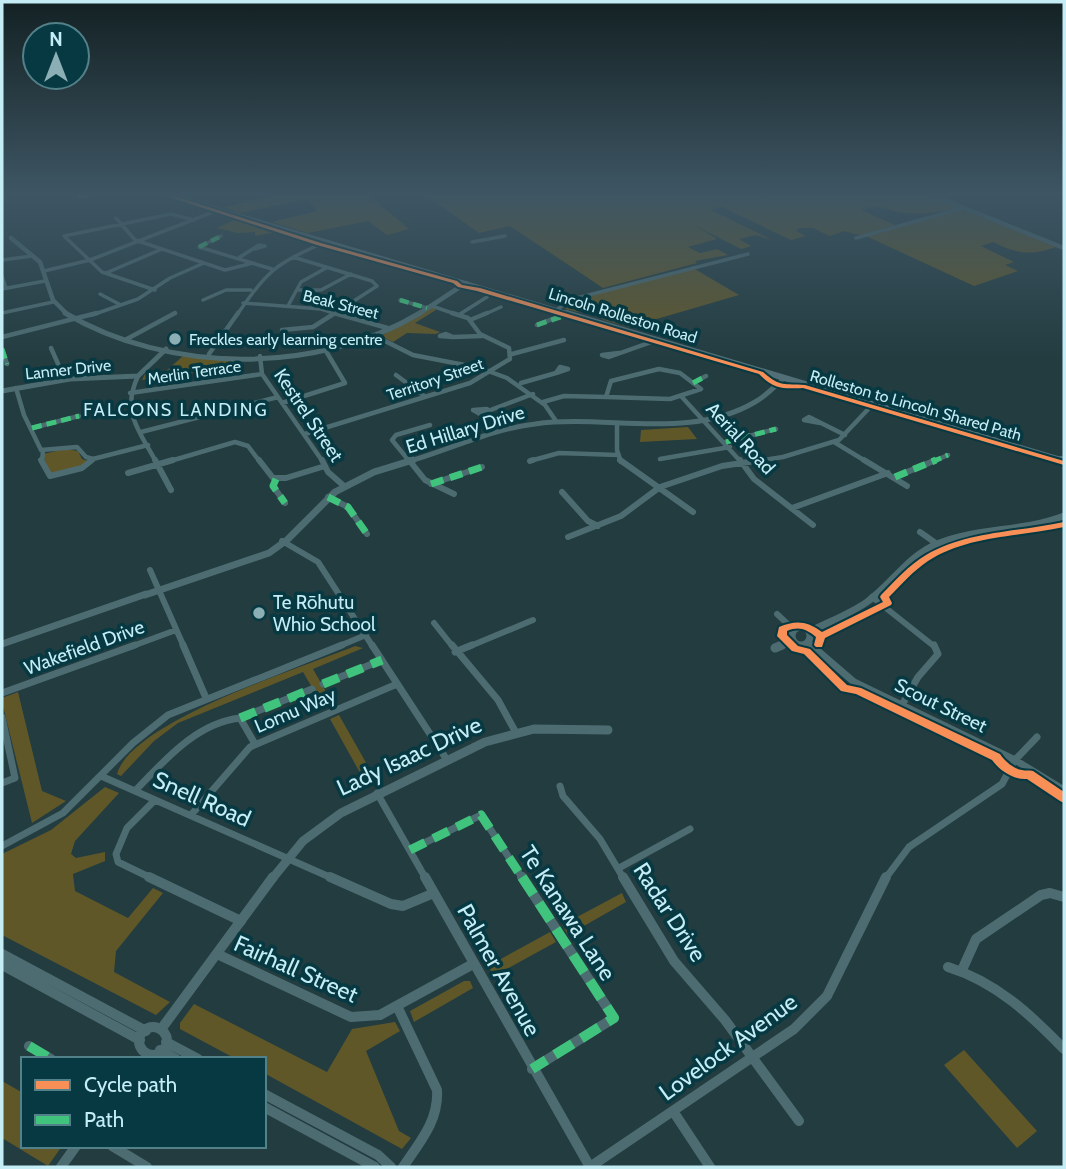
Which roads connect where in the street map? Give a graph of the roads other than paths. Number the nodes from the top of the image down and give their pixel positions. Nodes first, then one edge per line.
1 (26, 251) edge
2 (81, 251) edge
3 (114, 251) edge
4 (158, 251) edge
5 (167, 251) edge
6 (213, 251) edge
7 (251, 251) edge
8 (307, 251) edge
9 (354, 251) edge
10 (748, 254) dead end
11 (32, 256) junction
12 (239, 257) junction
13 (293, 257) junction
14 (2, 260) edge
15 (90, 260) junction
16 (204, 263) junction
17 (253, 263) junction
18 (326, 268) junction
19 (272, 269) junction
20 (44, 271) junction
21 (105, 273) junction
22 (351, 274) junction
23 (2, 276) edge
24 (46, 281) junction
25 (468, 284) junction
26 (4, 289) edge
27 (155, 290) junction
28 (251, 290) junction
29 (299, 290) junction
30 (100, 295) dead end
31 (487, 297) dead end
32 (203, 300) dead end
33 (400, 300) dead end
34 (53, 302) junction
35 (243, 303) junction
36 (119, 304) junction
37 (289, 304) junction
38 (432, 305) junction
39 (501, 307) dead end
40 (556, 310) junction
41 (335, 312) junction
42 (2, 313) edge
43 (175, 313) dead end
44 (568, 313) junction
45 (460, 314) junction
46 (76, 320) junction
47 (470, 320) junction
48 (537, 325) dead end
49 (391, 329) junction
50 (282, 330) dead end
51 (482, 335) junction
52 (375, 336) junction
53 (2, 337) edge
54 (454, 337) dead end
55 (125, 340) junction
56 (564, 340) dead end
57 (657, 340) junction
58 (51, 348) dead end
59 (2, 349) edge
60 (166, 349) junction
61 (326, 351) junction
62 (209, 354) junction
63 (512, 354) junction
64 (620, 354) dead end
65 (260, 356) junction
66 (7, 364) dead end
67 (495, 370) junction
68 (556, 373) dead end
69 (262, 374) junction
70 (396, 375) dead end
71 (138, 376) junction
72 (706, 376) dead end
73 (784, 378) junction
74 (58, 380) junction
75 (520, 383) junction
76 (693, 383) junction
77 (16, 388) junction
78 (2, 391) edge
79 (130, 393) junction
80 (533, 394) junction
81 (423, 395) junction
82 (681, 396) junction
83 (278, 397) junction
84 (606, 397) junction
85 (543, 402) junction
86 (282, 403) junction
87 (873, 404) junction
88 (487, 409) dead end
89 (79, 416) dead end
90 (704, 419) junction
91 (556, 421) junction
92 (820, 423) dead end
93 (617, 424) junction
94 (430, 425) dead end
95 (32, 428) junction
96 (776, 429) dead end
97 (141, 432) junction
98 (305, 433) junction
99 (845, 435) junction
100 (834, 442) junction
101 (728, 444) junction
102 (148, 445) junction
103 (43, 451) junction
104 (618, 455) junction
105 (948, 456) dead end
106 (93, 459) junction
107 (660, 459) dead end
108 (530, 461) dead end
109 (1064, 461) edge
110 (410, 462) junction
111 (740, 463) junction
112 (158, 464) junction
113 (325, 466) junction
114 (482, 467) dead end
115 (128, 473) dead end
116 (888, 473) junction
117 (895, 477) junction
118 (276, 479) junction
119 (431, 484) junction
120 (344, 486) junction
121 (907, 486) dead end
122 (660, 487) junction
123 (171, 490) dead end
124 (562, 492) dead end
125 (454, 494) dead end
126 (328, 498) junction
127 (285, 503) dead end
128 (792, 508) junction
129 (693, 512) dead end
130 (1064, 516) edge
131 (813, 525) dead end
132 (598, 526) junction
133 (920, 532) dead end
134 (367, 534) dead end
135 (568, 537) dead end
136 (284, 542) junction
137 (937, 544) junction
138 (150, 570) dead end
139 (158, 590) junction
140 (872, 597) junction
141 (778, 614) dead end
142 (533, 620) dead end
143 (434, 622) dead end
144 (176, 630) junction
145 (794, 630) junction
146 (809, 632) junction
147 (366, 635) junction
148 (793, 640) junction
149 (808, 642) junction
150 (2, 644) edge
151 (775, 648) dead end
152 (455, 652) junction
153 (382, 660) junction
154 (323, 684) dead end
155 (397, 684) junction
156 (312, 689) dead end
157 (2, 693) edge
158 (206, 698) junction
159 (902, 705) junction
160 (2, 717) edge
161 (240, 718) junction
162 (608, 730) dead end
163 (515, 731) junction
164 (1037, 737) dead end
165 (255, 744) junction
166 (447, 760) junction
167 (1015, 760) junction
168 (102, 776) junction
169 (2, 783) edge
170 (560, 786) dead end
171 (1064, 790) edge
172 (135, 791) junction
173 (376, 792) junction
174 (155, 800) junction
175 (191, 816) junction
176 (690, 829) dead end
177 (2, 846) edge
178 (410, 850) junction
179 (286, 859) junction
180 (619, 868) junction
181 (434, 893) junction
182 (1064, 897) edge
183 (241, 920) junction
184 (2, 954) edge
185 (217, 954) junction
186 (473, 964) junction
187 (2, 965) edge
188 (948, 967) dead end
189 (962, 970) junction
190 (397, 1006) junction
191 (162, 1028) junction
192 (143, 1035) junction
193 (29, 1046) dead end
194 (163, 1046) junction
195 (1064, 1049) edge
196 (142, 1056) edge
197 (752, 1056) junction
198 (48, 1057) edge
199 (174, 1057) edge
200 (193, 1057) edge
201 (532, 1069) junction
202 (266, 1095) edge
203 (266, 1108) edge
204 (673, 1111) junction
205 (799, 1121) dead end
206 (75, 1148) edge
207 (116, 1148) edge
208 (61, 1167) edge
209 (147, 1167) edge
210 (375, 1167) edge
211 (391, 1167) edge
212 (403, 1167) edge
213 (590, 1167) edge
214 (710, 1167) edge

1 - 11 street
2 - 15 street
3 - 15 street
4 - 21 street
5 - 16 street
6 - 12 street
7 - 12 street
8 - 13 street
9 - 25 main road, Lincoln Rolleston Road
10 - 40 street
11 - 14 street
11 - 20 street
12 - 17 street
13 - 18 street
13 - 19 street
15 - 20 street
15 - 21 street
16 - 17 street
16 - 27 street
17 - 19 street
18 - 22 street
18 - 29 street
19 - 28 street
20 - 24 street
21 - 27 street
22 - 29 street
22 - 41 street
23 - 26 street
24 - 26 street
24 - 34 street
25 - 38 street
25 - 40 main road, Lincoln Rolleston Road
27 - 36 street
28 - 32 street
28 - 35 street
29 - 37 street
30 - 36 street
31 - 45 street
33 - 38 street, Territory Street
34 - 42 street
34 - 46 street
35 - 37 street, Beak Street
35 - 62 street
36 - 46 street
37 - 41 street, Beak Street
38 - 45 street, Territory Street
38 - 49 street
39 - 47 street
40 - 44 main road, Lincoln Rolleston Road
41 - 49 street, Beak Street
41 - 50 street
43 - 55 street
44 - 48 street
44 - 57 main road, Lincoln Rolleston Road
45 - 47 street, Territory Street
46 - 53 street
46 - 55 street
47 - 51 street, Territory Street
49 - 52 street
51 - 54 street
51 - 63 street, Territory Street
52 - 61 street
52 - 67 street
55 - 60 street
56 - 63 street
57 - 64 street
57 - 73 main road, Lincoln Rolleston Road
58 - 74 street
59 - 66 street
60 - 62 street
60 - 71 street
61 - 65 street
61 - 86 street
62 - 65 street
63 - 67 street, Territory Street
65 - 69 street, Kestrel Street
67 - 75 street
67 - 81 street, Territory Street
68 - 75 street
69 - 79 street, Merlin Terrace
69 - 83 street, Kestrel Street
70 - 81 street
71 - 74 street, Lanner Drive
71 - 79 street
72 - 76 street
73 - 87 main road, Lincoln Rolleston Road
73 - 90 street, Ed Hillary Drive
74 - 77 street, Lanner Drive
75 - 80 street
76 - 82 street
76 - 84 street
77 - 78 street, Lanner Drive
77 - 95 street
79 - 97 street
80 - 85 street
80 - 88 street
81 - 98 street, Territory Street
82 - 84 street
82 - 90 street, Aerial Road
83 - 86 street, Kestrel Street
83 - 97 street
84 - 85 street
85 - 91 street
86 - 98 street, Kestrel Street
87 - 99 street
87 - 109 main road, Lincoln Rolleston Road
89 - 95 street
90 - 93 street, Ed Hillary Drive
90 - 101 street, Aerial Road
91 - 93 street, Ed Hillary Drive
91 - 110 street, Ed Hillary Drive
92 - 99 street
93 - 104 street
94 - 110 street
95 - 103 street
96 - 101 street
97 - 102 street
98 - 113 street, Kestrel Street
99 - 100 street
100 - 111 street
100 - 116 street
101 - 107 street
101 - 111 street, Aerial Road
102 - 106 street
102 - 112 street
103 - 106 street
103 - 106 street
104 - 108 street
104 - 122 street
105 - 117 street
110 - 119 street
110 - 120 street, Ed Hillary Drive
111 - 122 street
111 - 128 street, Aerial Road
112 - 115 street
112 - 118 street
112 - 123 street
113 - 118 street
113 - 120 street, Kestrel Street
114 - 119 street
116 - 117 street
116 - 128 street
117 - 121 street
118 - 127 street
119 - 125 street
120 - 126 street, Ed Hillary Drive
122 - 129 street
122 - 132 street
124 - 132 street
126 - 134 street
126 - 136 street, Ed Hillary Drive
128 - 131 street, Aerial Road
130 - 137 street
132 - 135 street
133 - 137 street
136 - 139 street, Ed Hillary Drive
136 - 147 street
137 - 140 street
138 - 139 street
139 - 144 street
139 - 150 street, Ed Hillary Drive
140 - 146 street
140 - 159 street
141 - 145 street
142 - 152 street
143 - 152 street
144 - 157 street, Wakefield Drive
144 - 158 street
145 - 146 street
145 - 148 street
146 - 149 street
147 - 153 street
147 - 158 street
148 - 149 street
148 - 151 street
149 - 159 street, Scout Street
152 - 163 street
153 - 154 street
153 - 155 street
155 - 165 street, Lomu Way
155 - 166 street
156 - 161 street
158 - 168 street
159 - 167 street, Scout Street
160 - 169 street
161 - 165 street
161 - 172 street
162 - 163 street, Lady Isaac Drive
163 - 166 street, Lady Isaac Drive
164 - 167 street
165 - 175 street, Lomu Way
166 - 173 street, Lady Isaac Drive
167 - 171 street, Scout Street
167 - 197 street, Lovelock Avenue
168 - 172 street, Snell Road
168 - 177 street
170 - 180 street, Radar Drive
172 - 174 street, Snell Road
173 - 178 street, Palmer Avenue
173 - 179 street, Lady Isaac Drive
174 - 175 street, Snell Road
174 - 183 street
175 - 179 street, Snell Road
176 - 180 street
178 - 181 street, Palmer Avenue
178 - 201 street, Te Kanawa Lane
179 - 181 street, Snell Road
179 - 183 street, Lady Isaac Drive
180 - 197 street, Radar Drive
181 - 186 street, Palmer Avenue
182 - 189 street
183 - 185 street, Lady Isaac Drive
184 - 192 street
185 - 190 street, Fairhall Street
185 - 191 street, Lady Isaac Drive
186 - 190 street, Fairhall Street
186 - 201 street, Palmer Avenue
187 - 192 street
188 - 189 street
189 - 195 street
190 - 212 street
191 - 192 street
191 - 194 street
192 - 196 street
193 - 198 street
194 - 196 street
194 - 199 street
194 - 200 street
197 - 204 street, Lovelock Avenue
197 - 205 street, Radar Drive
201 - 213 street, Palmer Avenue
202 - 211 street
203 - 210 street
204 - 213 street, Lovelock Avenue
204 - 214 street
206 - 208 street
207 - 209 street

